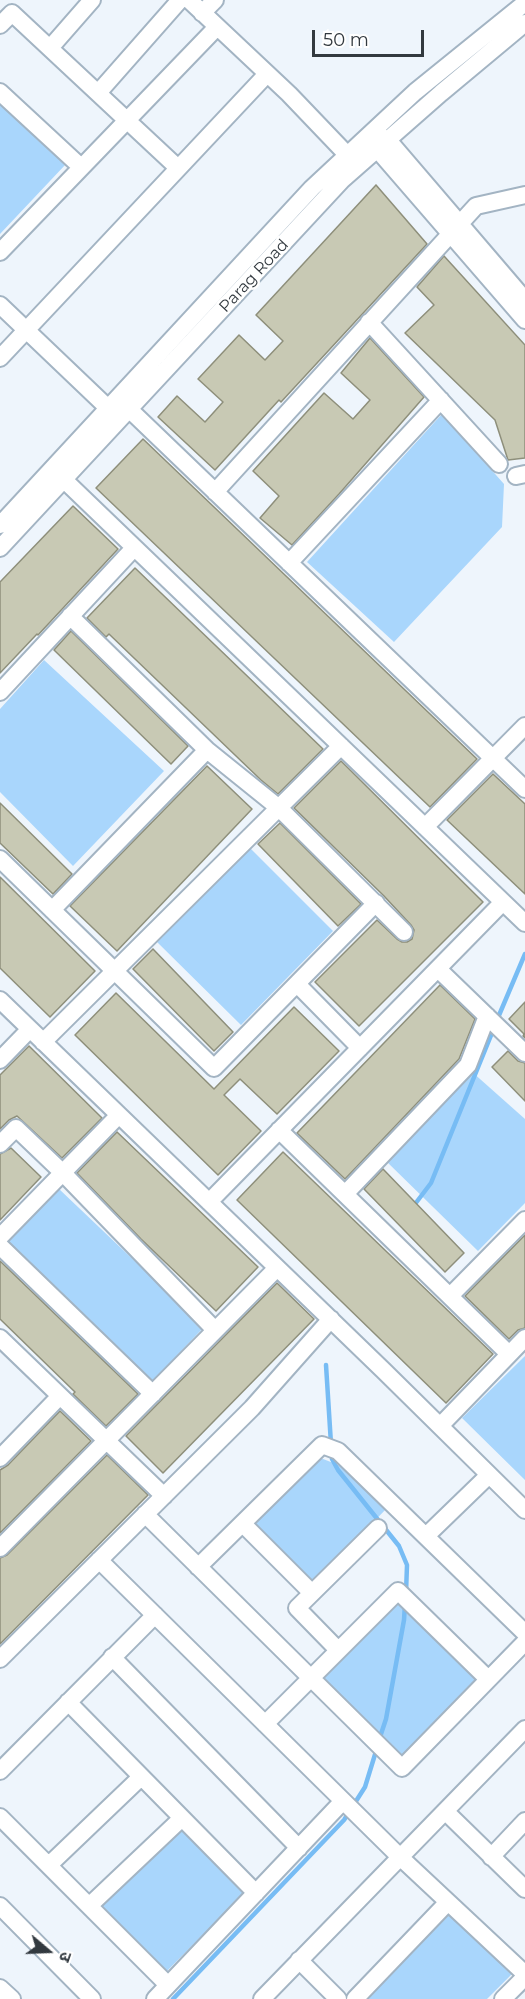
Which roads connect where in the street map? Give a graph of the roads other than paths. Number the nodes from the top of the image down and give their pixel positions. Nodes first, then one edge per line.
1 (92, 0) edge
2 (180, 0) edge
3 (189, 0) edge
4 (215, 0) edge
5 (525, 3) edge
6 (202, 13) junction
7 (525, 23) edge
8 (0, 25) edge
9 (217, 27) junction
10 (50, 48) junction
11 (267, 74) junction
12 (0, 92) edge
13 (98, 93) junction
14 (126, 120) junction
15 (372, 131) junction
16 (382, 145) junction
17 (353, 160) junction
18 (81, 167) junction
19 (178, 168) junction
20 (525, 195) edge
21 (454, 228) junction
22 (0, 252) edge
23 (525, 300) edge
24 (0, 305) edge
25 (525, 320) edge
26 (369, 322) junction
27 (26, 330) junction
28 (0, 358) edge
29 (441, 400) junction
30 (108, 408) junction
31 (130, 410) junction
32 (499, 464) dead end
33 (58, 474) junction
34 (215, 492) junction
35 (0, 525) edge
36 (0, 548) edge
37 (134, 548) junction
38 (289, 563) junction
39 (70, 616) junction
40 (0, 692) edge
41 (525, 726) edge
42 (341, 746) junction
43 (207, 750) junction
44 (493, 759) junction
45 (525, 789) edge
46 (279, 808) junction
47 (425, 827) junction
48 (0, 859) edge
49 (503, 902) junction
50 (376, 903) junction
51 (52, 910) junction
52 (525, 923) edge
53 (404, 932) dead end
54 (438, 969) junction
55 (115, 971) junction
56 (297, 984) junction
57 (0, 1000) edge
58 (489, 1018) junction
59 (30, 1029) junction
60 (43, 1042) junction
61 (360, 1048) junction
62 (525, 1053) edge
63 (0, 1060) edge
64 (119, 1115) junction
65 (279, 1130) junction
66 (0, 1144) edge
67 (63, 1173) junction
68 (345, 1194) junction
69 (209, 1202) junction
70 (525, 1220) edge
71 (0, 1237) edge
72 (0, 1246) edge
73 (277, 1268) junction
74 (450, 1296) junction
75 (331, 1319) junction
76 (215, 1330) junction
77 (0, 1338) edge
78 (525, 1338) edge
79 (509, 1354) junction
80 (153, 1394) junction
81 (60, 1396) junction
82 (440, 1426) junction
83 (106, 1441) junction
84 (0, 1458) edge
85 (489, 1475) junction
86 (164, 1496) junction
87 (525, 1510) edge
88 (145, 1514) junction
89 (243, 1524) junction
90 (378, 1528) dead end
91 (426, 1536) junction
92 (0, 1548) edge
93 (99, 1560) junction
94 (198, 1567) junction
95 (312, 1593) junction
96 (154, 1615) junction
97 (525, 1633) edge
98 (525, 1642) edge
99 (338, 1650) junction
100 (112, 1657) junction
101 (0, 1659) edge
102 (311, 1678) junction
103 (488, 1679) junction
104 (68, 1702) junction
105 (265, 1724) junction
106 (525, 1729) edge
107 (0, 1771) edge
108 (141, 1777) junction
109 (349, 1807) junction
110 (445, 1811) junction
111 (0, 1817) edge
112 (182, 1818) junction
113 (525, 1821) edge
114 (299, 1848) junction
115 (400, 1857) junction
116 (491, 1857) junction
117 (48, 1865) junction
118 (525, 1889) edge
119 (256, 1893) junction
120 (448, 1902) junction
121 (0, 1906) edge
122 (89, 1906) junction
123 (299, 1960) junction
124 (525, 1976) edge
125 (168, 1985) junction
126 (0, 1988) edge
127 (12, 1999) edge
128 (92, 1999) edge
129 (155, 1999) edge
130 (262, 1999) edge
131 (338, 1999) edge
132 (355, 1999) edge
133 (503, 1999) edge

1 - 10 street
2 - 13 street
3 - 6 street
4 - 6 street
5 - 15 street, Parag Road
6 - 9 street
7 - 16 street, Parag Road
8 - 10 street
9 - 11 street
9 - 14 street
10 - 13 street
11 - 17 street
11 - 19 street
12 - 18 street
13 - 14 street
14 - 18 street
14 - 19 street
15 - 16 street
15 - 17 street, Parag Road
16 - 17 street, Parag Road
16 - 21 street
17 - 30 street, Parag Road
17 - 31 street, Parag Road
18 - 22 street
19 - 27 street
20 - 21 street
21 - 23 street
21 - 25 street
21 - 26 street
24 - 27 street
26 - 29 street
26 - 34 street
27 - 28 street
27 - 30 street
29 - 32 street
29 - 38 street
30 - 33 street, Parag Road
31 - 33 street, Parag Road
31 - 34 street
33 - 35 street, Parag Road
33 - 36 street, Parag Road
33 - 37 street
34 - 38 street
37 - 39 street
37 - 42 street
38 - 44 street
39 - 40 street
39 - 43 street
41 - 44 street
42 - 46 street
42 - 47 street
43 - 46 street
43 - 51 street
44 - 45 street
44 - 47 street
46 - 50 street
46 - 55 street
47 - 49 street
48 - 51 street
49 - 52 street
49 - 54 street
50 - 53 street
50 - 56 street
51 - 55 street
54 - 58 street
54 - 61 street
55 - 56 street
55 - 60 street
56 - 61 street
57 - 59 street
58 - 62 street
58 - 68 street
59 - 60 street
59 - 63 street
60 - 64 street
61 - 65 street
64 - 67 street
64 - 69 street
65 - 68 street
65 - 69 street
66 - 67 street
67 - 71 street
67 - 76 street
68 - 74 street
69 - 73 street
70 - 74 street
72 - 80 street
73 - 75 street
73 - 76 street
74 - 79 street
75 - 82 street
75 - 86 street
76 - 80 street
77 - 81 street
78 - 79 street
79 - 82 street
80 - 83 street
81 - 83 street
81 - 84 street
82 - 85 street
83 - 86 street
83 - 92 street
85 - 87 street
85 - 91 street
86 - 88 street
88 - 93 street
88 - 94 street
89 - 91 street
89 - 94 street
89 - 95 street
90 - 95 street
91 - 97 street
93 - 96 street
93 - 101 street
94 - 102 street
95 - 99 street
96 - 100 street
96 - 105 street
98 - 103 street
99 - 102 street
99 - 103 street
100 - 104 street
100 - 114 street
102 - 103 street
102 - 105 street
104 - 107 street
104 - 108 street
105 - 109 street
106 - 110 street
108 - 112 street
108 - 117 street
109 - 114 street
109 - 115 street
110 - 115 street
110 - 116 street
111 - 117 street
112 - 119 street
112 - 122 street
113 - 116 street
114 - 119 street
115 - 120 street
115 - 123 street
116 - 118 street
117 - 122 street
119 - 125 street
120 - 124 street
120 - 132 street
121 - 128 street
122 - 125 street
123 - 130 street
123 - 131 street
124 - 133 street
125 - 129 street
126 - 127 street

